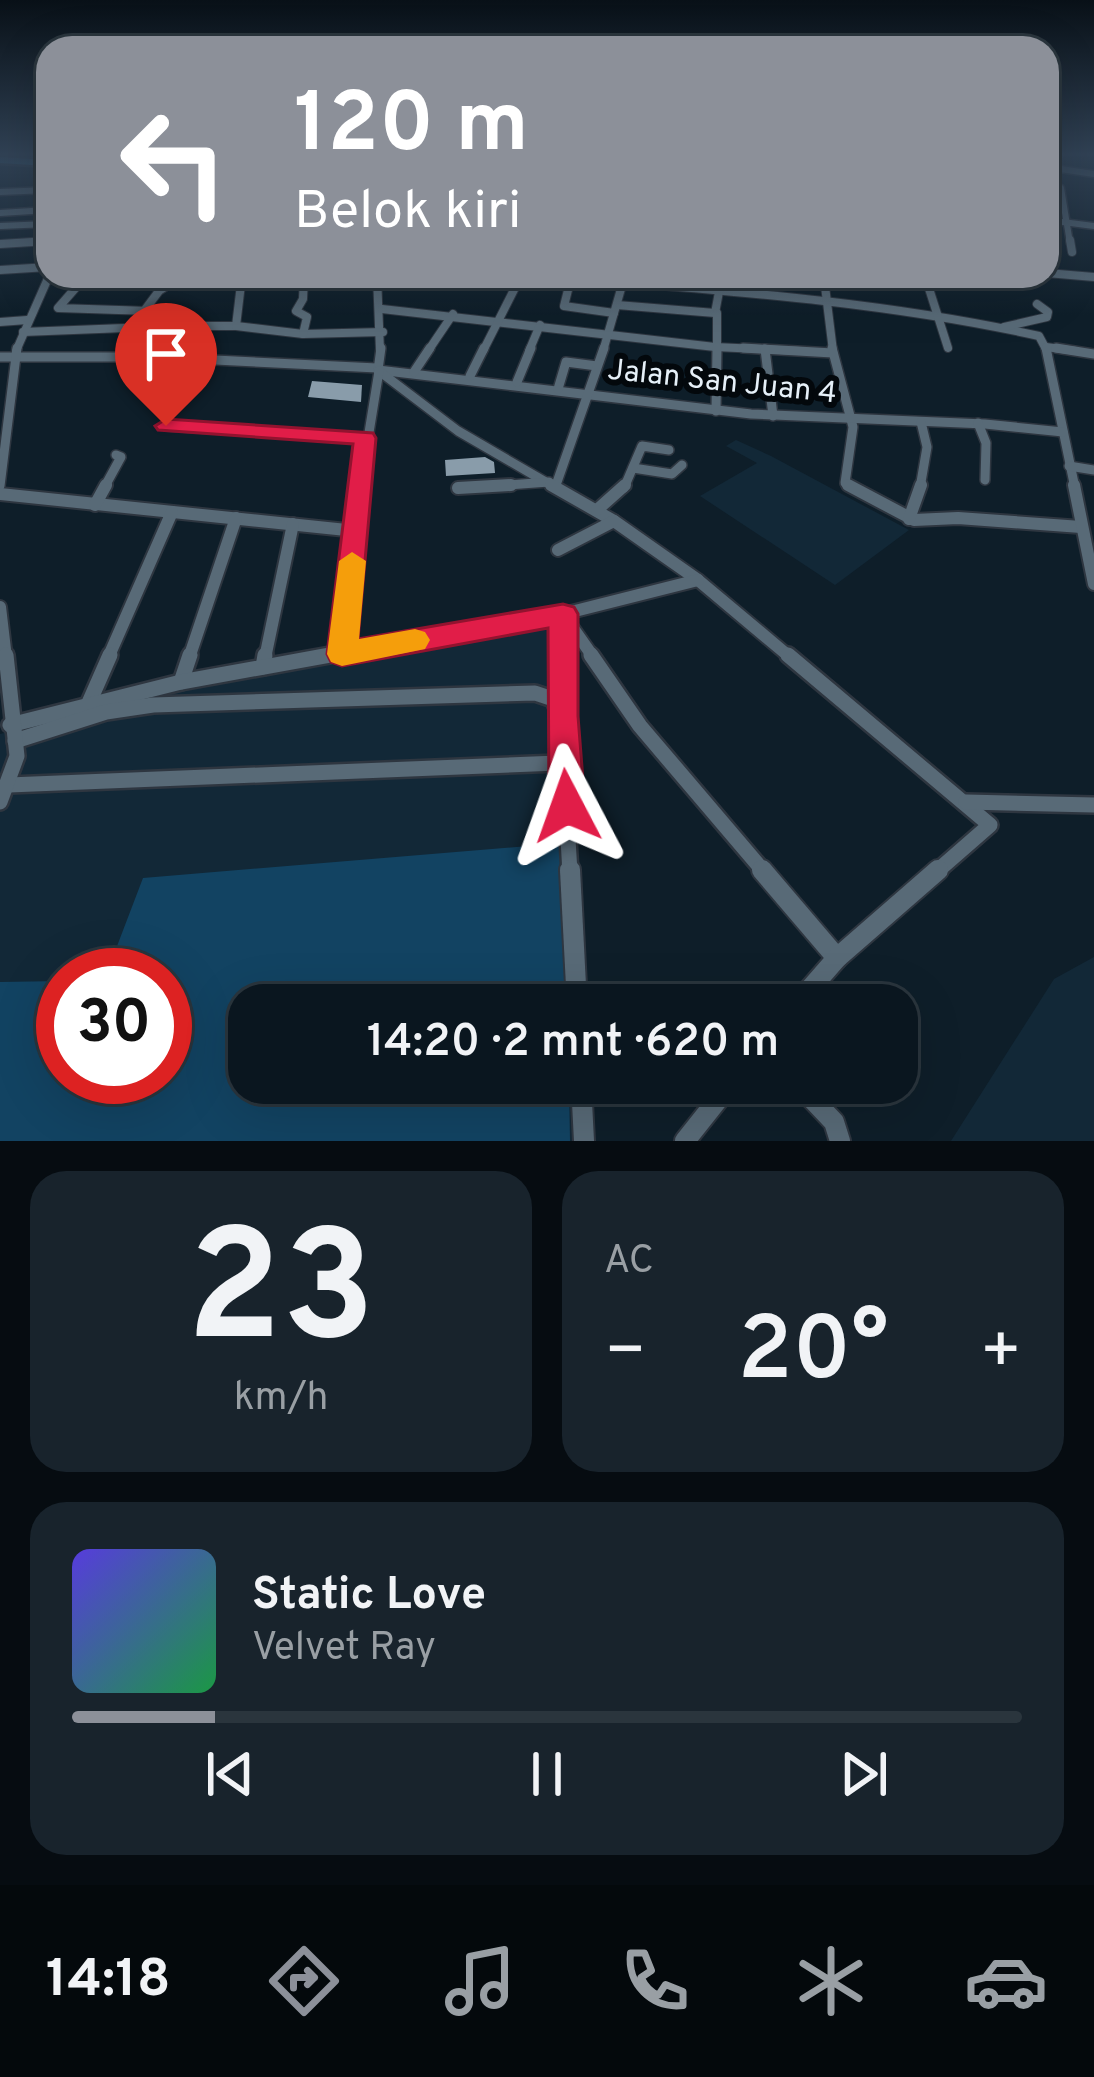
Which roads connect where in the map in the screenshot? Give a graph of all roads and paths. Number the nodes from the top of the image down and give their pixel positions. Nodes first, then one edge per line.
1 (1064, 208) edge
2 (36, 211) edge
3 (0, 213) edge
4 (1059, 221) edge
5 (1066, 222) junction
6 (36, 224) edge
7 (0, 226) edge
8 (1094, 226) edge
9 (36, 242) edge
10 (0, 244) edge
11 (1072, 252) dead end
12 (0, 270) edge
13 (36, 271) edge
14 (1059, 274) edge
15 (1094, 277) edge
16 (42, 288) edge
17 (76, 288) edge
18 (164, 288) edge
19 (241, 288) edge
20 (303, 288) edge
21 (379, 288) edge
22 (514, 288) edge
23 (568, 288) edge
24 (621, 288) edge
25 (710, 288) edge
26 (826, 288) edge
27 (928, 288) edge
28 (720, 290) junction
29 (827, 299) junction
30 (1036, 304) dead end
31 (382, 309) junction
32 (616, 309) junction
33 (144, 311) junction
34 (717, 313) junction
35 (453, 314) junction
36 (934, 314) junction
37 (27, 320) junction
38 (497, 320) junction
39 (0, 322) edge
40 (541, 325) junction
41 (175, 326) junction
42 (236, 326) junction
43 (998, 328) junction
44 (23, 332) junction
45 (383, 332) junction
46 (303, 334) junction
47 (607, 334) junction
48 (715, 347) junction
49 (1046, 347) junction
50 (948, 348) dead end
51 (765, 349) junction
52 (832, 353) junction
53 (1094, 354) edge
54 (0, 357) edge
55 (15, 357) junction
56 (153, 357) junction
57 (597, 366) junction
58 (378, 370) junction
59 (414, 372) junction
60 (470, 376) junction
61 (6, 382) edge
62 (517, 382) junction
63 (558, 389) junction
64 (591, 393) junction
65 (716, 411) junction
66 (773, 416) junction
67 (852, 421) junction
68 (921, 422) junction
69 (978, 423) junction
70 (166, 426) dead end
71 (1063, 432) junction
72 (365, 438) junction
73 (669, 450) dead end
74 (116, 455) dead end
75 (682, 465) dead end
76 (1069, 466) junction
77 (633, 467) junction
78 (1094, 470) edge
79 (985, 480) dead end
80 (553, 484) junction
81 (458, 488) dead end
82 (0, 490) edge
83 (95, 505) junction
84 (597, 510) junction
85 (172, 512) junction
86 (236, 518) junction
87 (909, 519) junction
88 (614, 521) junction
89 (293, 524) junction
90 (1081, 527) junction
91 (356, 531) junction
92 (559, 550) dead end
93 (698, 580) junction
94 (1094, 584) edge
95 (0, 607) edge
96 (563, 614) junction
97 (342, 654) junction
98 (263, 667) junction
99 (181, 682) junction
100 (88, 705) junction
101 (13, 733) junction
102 (9, 785) junction
103 (0, 802) edge
104 (964, 802) junction
105 (1094, 805) edge
106 (837, 958) junction
107 (577, 984) edge
108 (814, 984) edge
109 (582, 1104) edge
110 (714, 1104) edge
111 (817, 1104) edge
112 (584, 1141) edge
113 (685, 1141) edge
114 (840, 1141) edge

1 - 5 street
2 - 3 street
4 - 5 street
5 - 8 street
5 - 11 street
6 - 7 street
9 - 10 street
12 - 13 street
14 - 15 street
16 - 37 street
17 - 33 street
18 - 33 street
19 - 42 street
20 - 46 street
21 - 31 street
22 - 38 street
23 - 32 street
24 - 32 street
25 - 28 street
26 - 29 street
27 - 36 street
28 - 29 street
28 - 34 street
29 - 36 street
29 - 52 street
30 - 43 street
31 - 35 street
31 - 45 street
32 - 34 street
32 - 47 street
33 - 41 street
34 - 48 street
35 - 38 street
35 - 59 street
36 - 43 street
36 - 50 street
37 - 39 street
37 - 44 street
38 - 40 street
38 - 60 street
40 - 47 street
40 - 62 street
41 - 42 street
41 - 44 street
41 - 56 street
42 - 46 street
43 - 49 street
44 - 55 street
45 - 46 street
45 - 58 street
47 - 48 street
47 - 57 street
48 - 51 street
48 - 65 street
49 - 53 street
49 - 71 street
51 - 52 street
51 - 66 street
52 - 67 street
54 - 55 street, Jalan San Juan 4
55 - 56 street, Jalan San Juan 4
55 - 61 street
56 - 58 street, Jalan San Juan 4
57 - 63 street
57 - 64 street
58 - 59 street, Jalan San Juan 4
58 - 72 street
58 - 80 street
59 - 60 street, Jalan San Juan 4
60 - 62 street, Jalan San Juan 4
61 - 82 street
62 - 63 street, Jalan San Juan 4
63 - 64 street, Jalan San Juan 4
64 - 65 street, Jalan San Juan 4
64 - 80 street
65 - 66 street, Jalan San Juan 4
66 - 67 street, Jalan San Juan 4
67 - 68 street, Jalan San Juan 4
67 - 87 street
68 - 69 street, Jalan San Juan 4
68 - 87 street
69 - 71 street, Jalan San Juan 4
69 - 79 street
70 - 72 street
71 - 76 street
72 - 91 street
73 - 77 street
74 - 83 street
75 - 77 street
76 - 78 street
76 - 90 street
77 - 84 street
80 - 81 street
80 - 84 street
82 - 83 street
83 - 85 street
84 - 88 street
85 - 86 street
85 - 100 street
86 - 89 street
86 - 99 street
87 - 90 street
88 - 92 street
88 - 93 street
89 - 91 street
89 - 98 street
90 - 94 street
91 - 97 street
93 - 96 street
93 - 104 street
95 - 101 street
96 - 97 street
96 - 106 street
96 - 107 street
97 - 98 street
98 - 99 street
99 - 100 street
100 - 101 street
101 - 102 street
101 - 102 street
102 - 103 street
104 - 105 street
104 - 106 street
106 - 108 street
109 - 112 street
110 - 113 street
111 - 114 street

